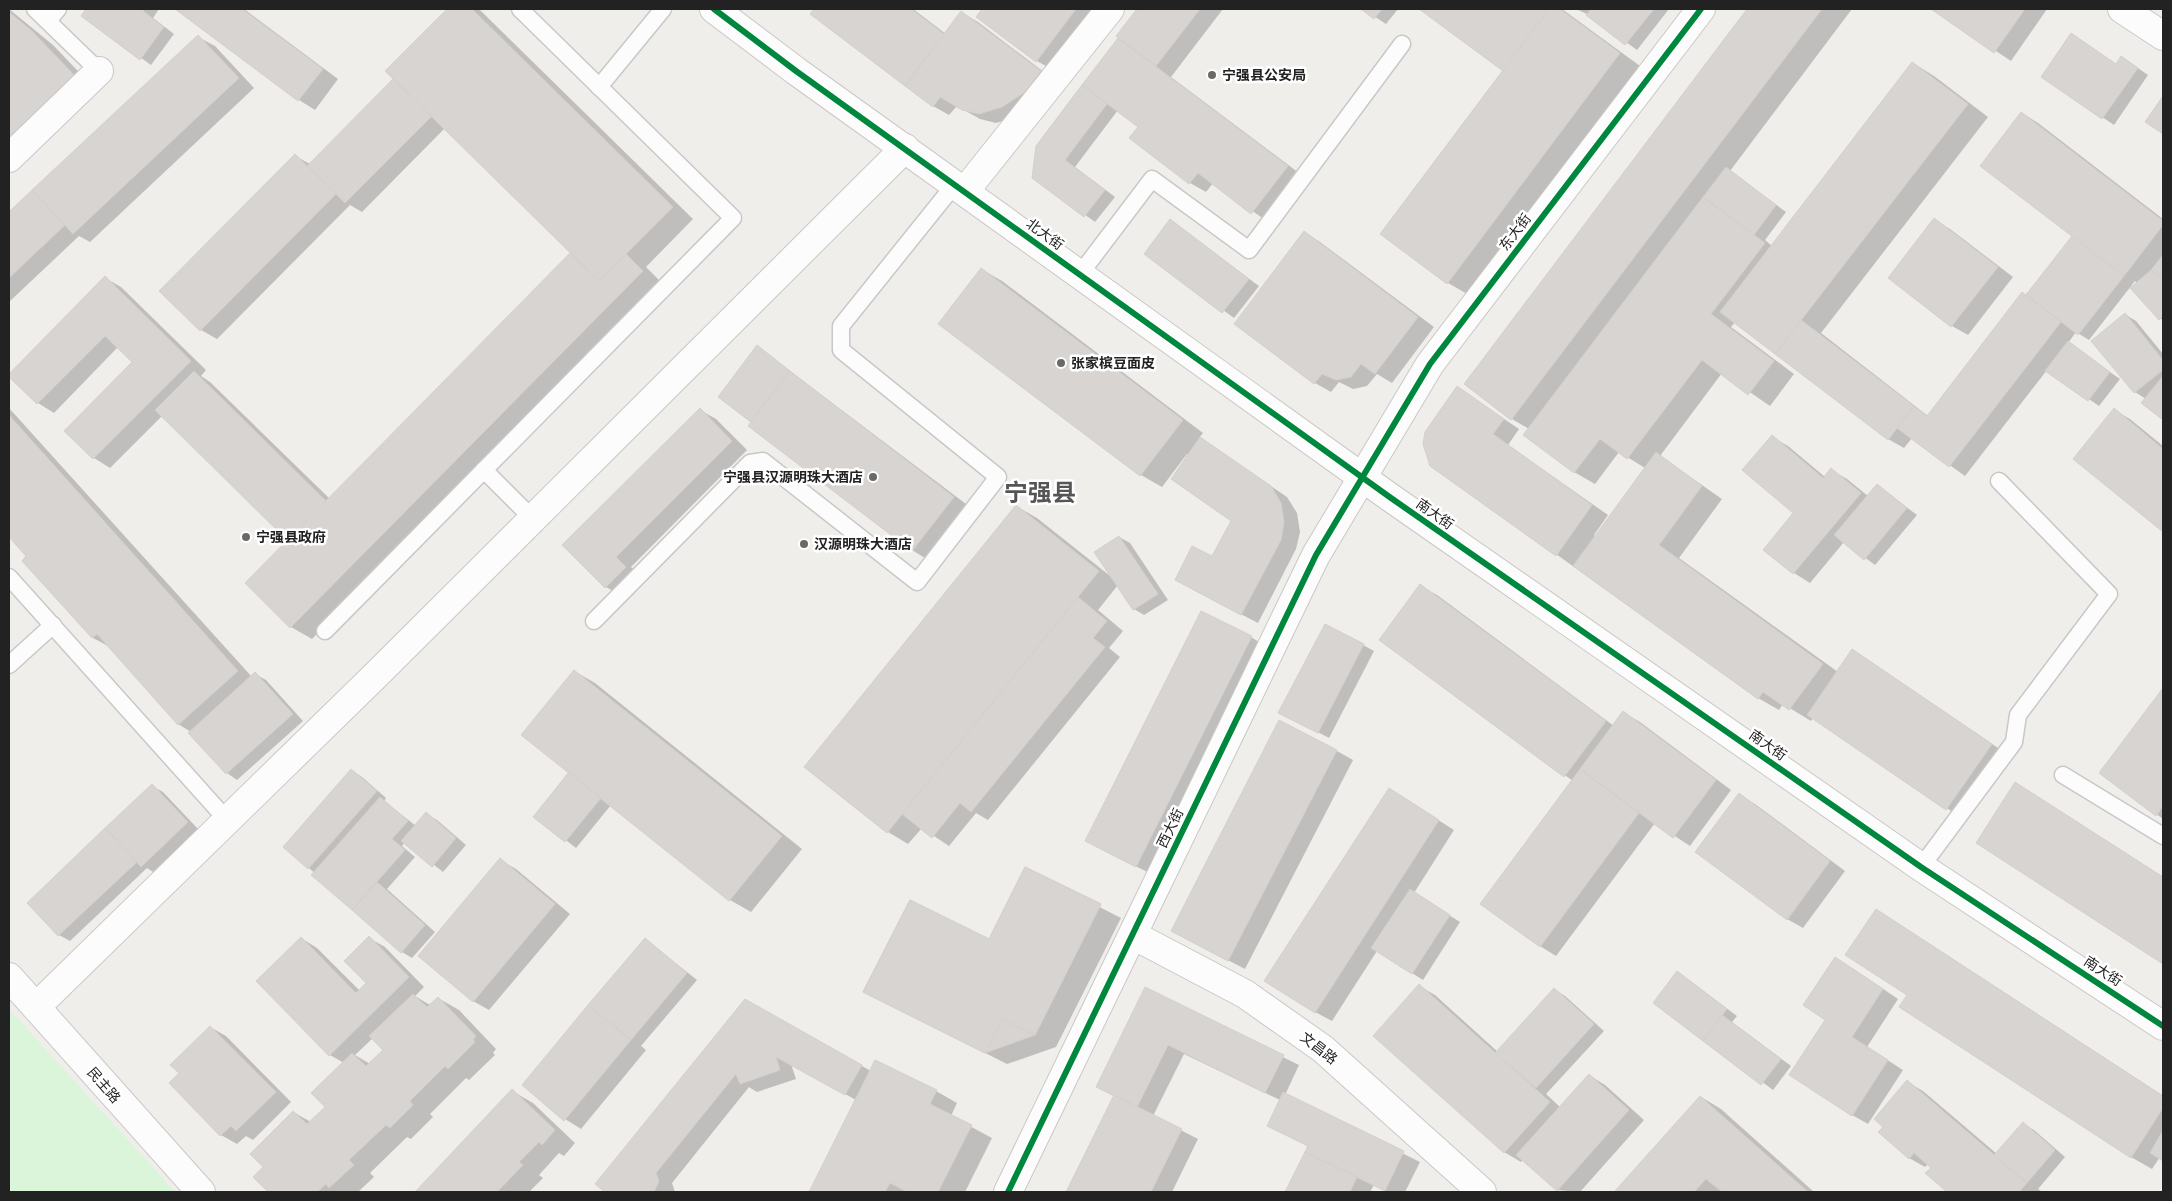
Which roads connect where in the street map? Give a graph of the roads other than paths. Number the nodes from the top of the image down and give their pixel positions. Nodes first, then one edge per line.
1 (35, 9) edge
2 (520, 9) edge
3 (663, 9) edge
4 (714, 9) edge
5 (1110, 9) edge
6 (1701, 9) edge
7 (2122, 9) edge
8 (53, 15) edge
9 (2163, 36) edge
10 (1402, 44) dead end
11 (100, 71) joint
12 (599, 87) junction
13 (905, 148) junction
14 (9, 158) edge
15 (960, 188) junction
16 (1080, 274) junction
17 (484, 470) junction
18 (1362, 478) junction
19 (1999, 481) dead end
20 (533, 519) junction
21 (9, 577) edge
22 (594, 622) dead end
23 (53, 626) junction
24 (325, 631) dead end
25 (9, 665) edge
26 (2063, 775) dead end
27 (227, 820) junction
28 (2163, 836) edge
29 (1921, 867) junction
30 (1133, 935) junction
31 (9, 977) edge
32 (36, 1007) junction
33 (2163, 1026) edge
34 (1471, 1188) edge
35 (201, 1192) edge
36 (1008, 1192) edge

1 - 8 lane
2 - 12 lane
3 - 12 lane
4 - 13 street, 北大街
5 - 15 street
6 - 18 street, 东大街
7 - 9 street
8 - 11 lane
10 - 16 lane
11 - 14 street
12 - 17 lane
13 - 15 street, 北大街
13 - 20 street
15 - 16 street, 北大街
15 - 22 lane
16 - 18 street, 北大街
17 - 20 lane
17 - 24 lane
18 - 29 street, 南大街
18 - 30 street, 西大街
19 - 29 lane
20 - 27 street
21 - 23 lane
23 - 25 lane
23 - 27 lane
26 - 28 lane
27 - 32 street
29 - 33 street, 南大街
30 - 34 street, 文昌路
30 - 36 street, 西大街
31 - 32 street, 民主路
32 - 35 street, 民主路

